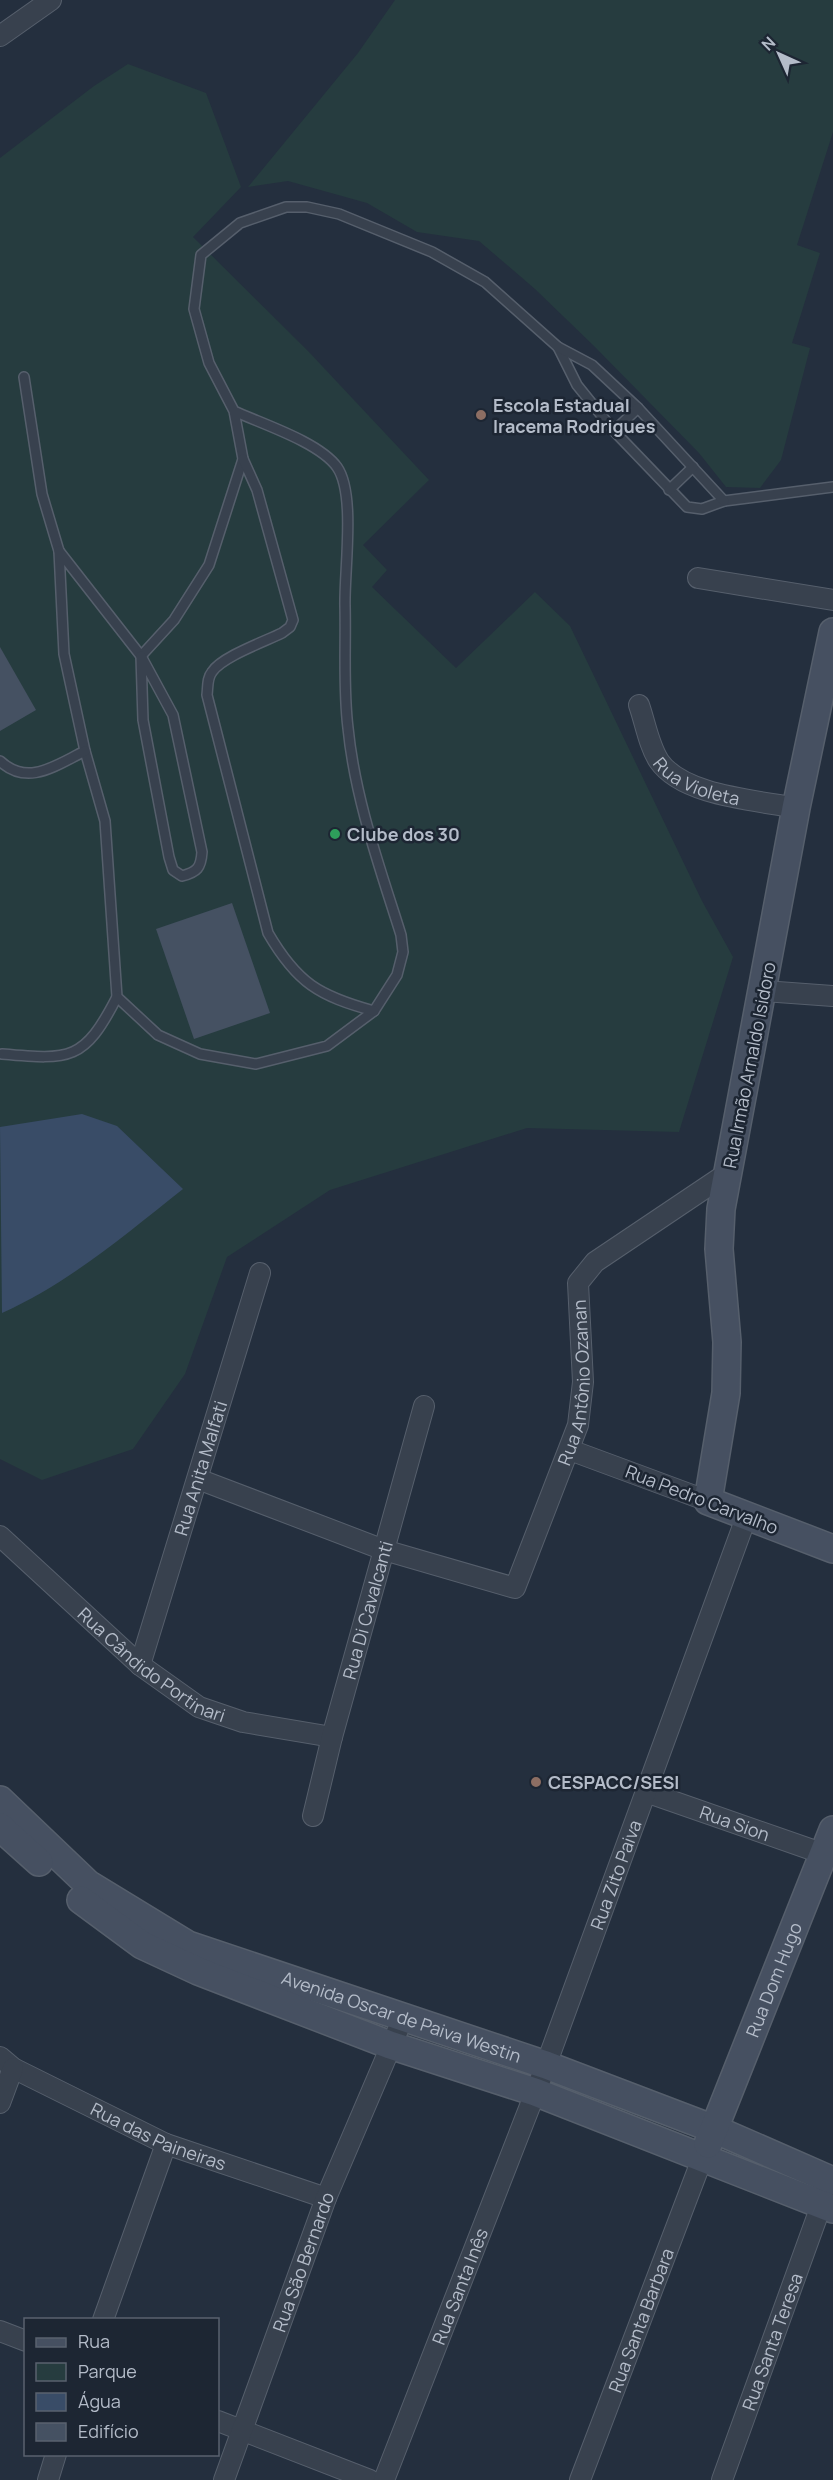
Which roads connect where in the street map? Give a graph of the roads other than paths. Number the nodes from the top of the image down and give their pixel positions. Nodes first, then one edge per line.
1 (51, 0) edge
2 (0, 36) edge
3 (558, 347) junction
4 (24, 377) dead end
5 (638, 408) junction
6 (234, 411) junction
7 (614, 430) junction
8 (243, 459) junction
9 (693, 467) junction
10 (833, 486) edge
11 (669, 490) junction
12 (724, 501) junction
13 (59, 551) junction
14 (698, 578) dead end
15 (833, 600) edge
16 (832, 644) edge
17 (141, 656) junction
18 (639, 705) dead end
19 (85, 751) junction
20 (0, 761) edge
21 (796, 808) junction
22 (764, 991) junction
23 (833, 996) edge
24 (117, 997) junction
25 (374, 1011) junction
26 (2, 1054) dead end
27 (729, 1173) junction
28 (260, 1273) dead end
29 (424, 1406) dead end
30 (570, 1450) junction
31 (198, 1479) junction
32 (708, 1501) junction
33 (747, 1515) junction
34 (0, 1536) edge
35 (833, 1549) edge
36 (384, 1550) junction
37 (140, 1665) junction
38 (332, 1737) junction
39 (646, 1792) junction
40 (0, 1800) edge
41 (313, 1816) dead end
42 (0, 1827) edge
43 (828, 1842) edge
44 (83, 1891) junction
45 (403, 2018) junction
46 (390, 2045) junction
47 (6, 2063) edge
48 (546, 2065) junction
49 (535, 2092) junction
50 (0, 2103) edge
51 (714, 2129) junction
52 (166, 2144) junction
53 (702, 2159) junction
54 (830, 2194) edge
55 (326, 2198) junction
56 (103, 2318) edge
57 (0, 2331) edge
58 (24, 2340) edge
59 (219, 2421) edge
60 (241, 2431) junction
61 (55, 2456) edge
62 (48, 2480) edge
63 (224, 2480) edge
64 (370, 2480) edge
65 (384, 2480) edge
66 (580, 2480) edge
67 (722, 2480) edge

1 - 2 street
3 - 5 lane
3 - 6 lane
3 - 7 lane
4 - 13 lane
5 - 7 lane
5 - 9 lane
6 - 8 lane
6 - 25 lane
7 - 11 lane
8 - 17 lane
8 - 25 lane
9 - 11 lane
9 - 12 lane
10 - 12 lane
11 - 12 lane
13 - 17 lane
13 - 19 lane
14 - 15 street
16 - 21 street, Rua Irmão Arnaldo Isidoro
17 - 17 lane
18 - 21 street, Rua Violeta
19 - 20 lane
19 - 24 lane
21 - 22 street, Rua Irmão Arnaldo Isidoro
22 - 23 street
22 - 27 street, Rua Irmão Arnaldo Isidoro
24 - 25 lane
24 - 26 lane
27 - 30 street, Rua Antônio Ozanan
27 - 32 street, Rua Irmão Arnaldo Isidoro
28 - 31 street, Rua Anita Malfati
29 - 36 street, Rua Di Cavalcanti
30 - 32 street, Rua Pedro Carvalho
30 - 36 street, Rua Antônio Ozanan
31 - 36 street
31 - 37 street, Rua Anita Malfati
32 - 33 street, Rua Pedro Carvalho
33 - 35 street, Rua Pedro Carvalho
33 - 39 street, Rua Zito Paiva
34 - 37 street, Rua Cândido Portinari
36 - 38 street, Rua Di Cavalcanti
37 - 38 street, Rua Cândido Portinari
38 - 41 street, Rua Di Cavalcanti
39 - 43 street, Rua Sion
39 - 48 street, Rua Zito Paiva
40 - 44 street, Avenida Oscar de Paiva Westin
42 - 44 street, Avenida Oscar de Paiva Westin
43 - 51 street, Rua Dom Hugo
44 - 45 street, Avenida Oscar de Paiva Westin
44 - 46 street, Avenida Oscar de Paiva Westin
45 - 46 street, Rua São Bernardo
45 - 48 street, Avenida Oscar de Paiva Westin
46 - 49 street, Avenida Oscar de Paiva Westin
46 - 55 street, Rua São Bernardo
47 - 50 street
47 - 52 street, Rua das Paineiras
48 - 49 street, Rua Zito Paiva
48 - 51 street, Avenida Oscar de Paiva Westin
49 - 53 street, Avenida Oscar de Paiva Westin
49 - 65 street, Rua Santa Inês
51 - 53 street, Rua Dom Hugo
51 - 54 street, Avenida Oscar de Paiva Westin
52 - 55 street, Rua das Paineiras
52 - 56 street
53 - 54 street, Avenida Oscar de Paiva Westin
53 - 66 street, Rua Santa Barbara
54 - 67 street, Rua Santa Teresa
55 - 60 street, Rua São Bernardo
57 - 58 street
59 - 60 street
60 - 63 street, Rua São Bernardo
60 - 64 street
61 - 62 street

